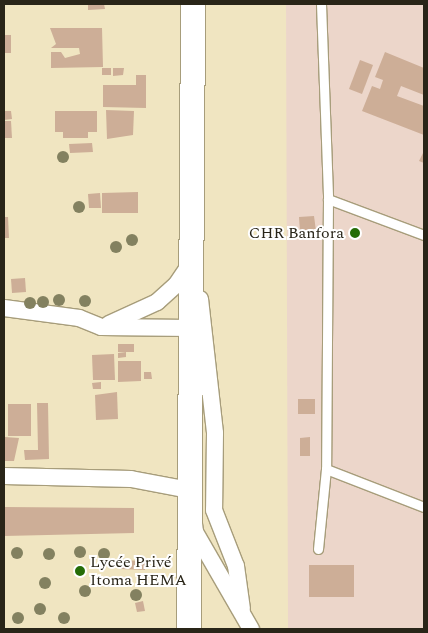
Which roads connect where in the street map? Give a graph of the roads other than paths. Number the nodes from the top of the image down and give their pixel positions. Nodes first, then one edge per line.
1 (193, 4) edge
2 (321, 4) edge
3 (328, 199) junction
4 (424, 235) edge
5 (191, 252) junction
6 (4, 308) edge
7 (100, 327) junction
8 (191, 328) junction
9 (326, 468) junction
10 (4, 476) edge
11 (190, 490) junction
12 (424, 507) edge
13 (318, 549) dead end
14 (242, 609) junction
15 (189, 629) edge
16 (250, 629) edge

1 - 5 street
2 - 3 lane
3 - 4 lane
3 - 9 lane
5 - 7 street
5 - 8 street
5 - 14 street
6 - 7 street
7 - 8 street
8 - 11 street
9 - 12 lane
9 - 13 lane
10 - 11 street
11 - 14 street
11 - 15 street
14 - 16 street

